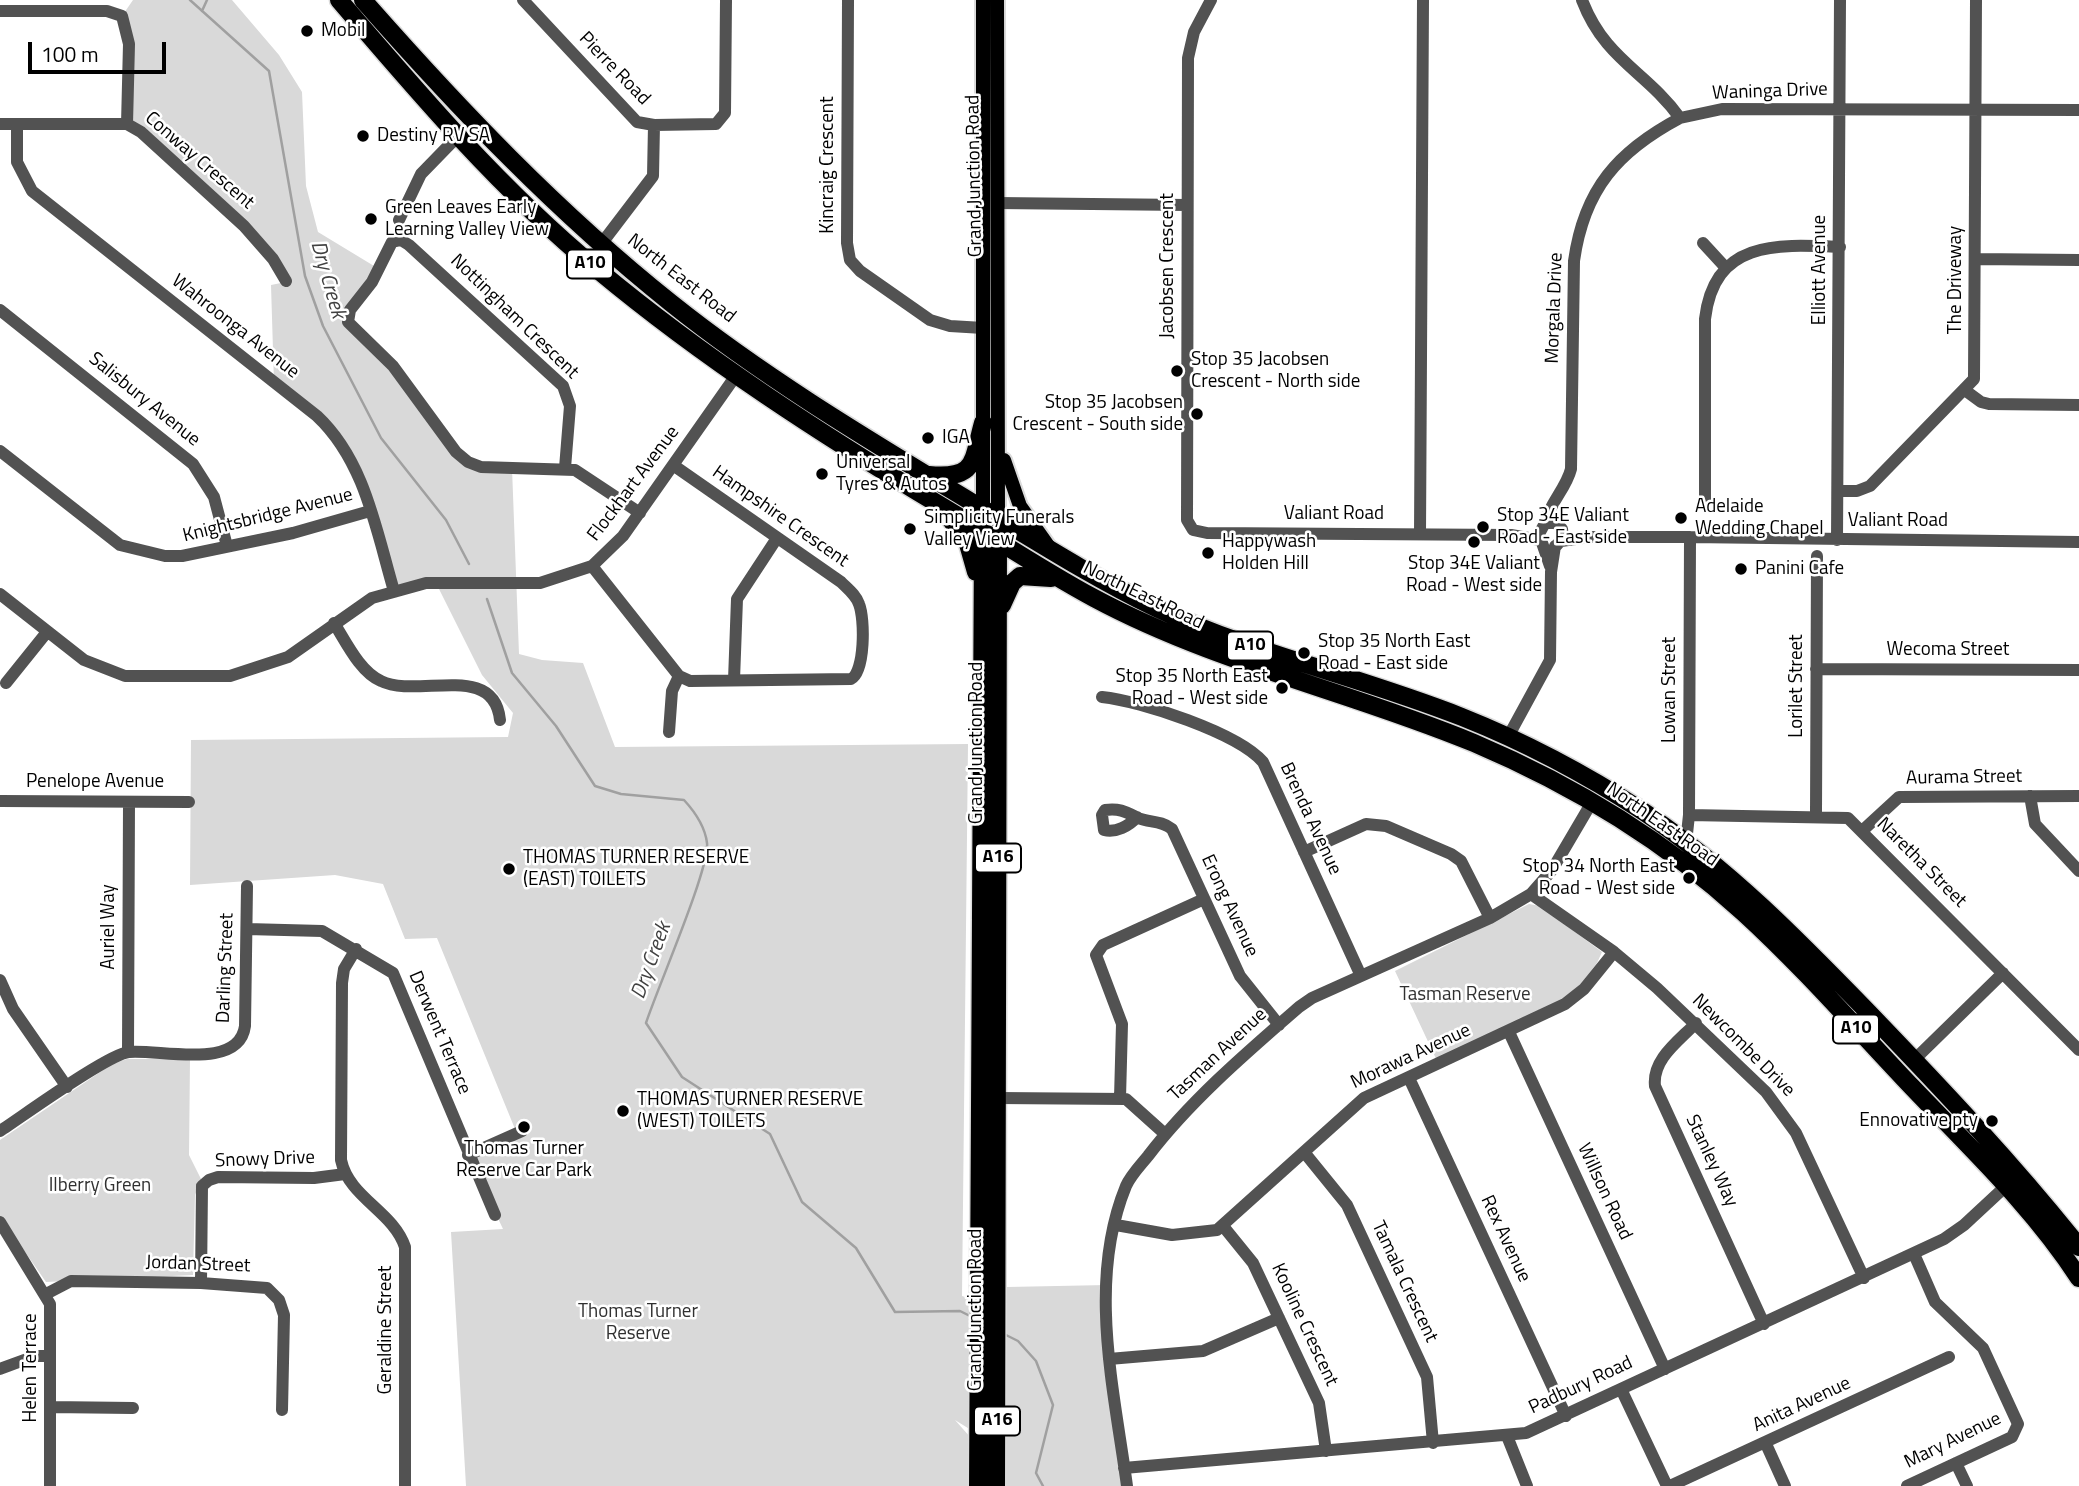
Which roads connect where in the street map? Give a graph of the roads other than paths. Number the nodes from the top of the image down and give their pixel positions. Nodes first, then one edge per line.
1 (339, 0) edge
2 (363, 0) edge
3 (523, 0) edge
4 (726, 0) edge
5 (848, 0) edge
6 (983, 0) edge
7 (997, 0) edge
8 (1211, 0) edge
9 (1423, 0) edge
10 (1582, 0) edge
11 (1840, 0) edge
12 (1976, 0) edge
13 (0, 11) edge
14 (458, 107) junction
15 (1840, 108) junction
16 (1975, 109) junction
17 (2079, 110) edge
18 (1680, 118) junction
19 (0, 124) edge
20 (17, 124) junction
21 (127, 124) junction
22 (654, 125) junction
23 (457, 137) junction
24 (486, 137) junction
25 (989, 203) junction
26 (1187, 205) junction
27 (399, 220) dead end
28 (602, 243) junction
29 (1703, 243) dead end
30 (1840, 247) junction
31 (1975, 260) junction
32 (2079, 260) edge
33 (1726, 268) junction
34 (286, 281) dead end
35 (0, 310) edge
36 (983, 328) junction
37 (998, 328) junction
38 (728, 344) junction
39 (765, 369) junction
40 (737, 374) junction
41 (1966, 391) junction
42 (2079, 405) edge
43 (983, 422) junction
44 (999, 442) junction
45 (0, 451) edge
46 (673, 465) junction
47 (565, 468) junction
48 (925, 475) junction
49 (1838, 491) junction
50 (1705, 502) dead end
51 (939, 504) junction
52 (370, 511) junction
53 (640, 513) junction
54 (990, 514) junction
55 (1198, 532) joint
56 (1420, 534) junction
57 (1550, 535) junction
58 (991, 537) junction
59 (1690, 537) junction
60 (777, 538) junction
61 (1837, 540) junction
62 (2079, 542) edge
63 (227, 546) junction
64 (1053, 551) junction
65 (1816, 556) dead end
66 (592, 566) junction
67 (1065, 581) junction
68 (394, 591) junction
69 (0, 594) edge
70 (990, 616) junction
71 (334, 623) junction
72 (47, 632) junction
73 (1816, 669) junction
74 (2079, 670) edge
75 (679, 676) junction
76 (734, 680) junction
77 (6, 683) dead end
78 (1102, 697) dead end
79 (500, 720) dead end
80 (670, 732) dead end
81 (1508, 737) junction
82 (1475, 744) junction
83 (1519, 763) junction
84 (2030, 796) junction
85 (2079, 796) edge
86 (0, 802) edge
87 (128, 802) junction
88 (189, 802) dead end
89 (1592, 802) junction
90 (1689, 815) junction
91 (1815, 815) junction
92 (1137, 817) dead end
93 (1862, 831) junction
94 (1686, 843) junction
95 (1662, 847) junction
96 (1304, 852) junction
97 (2079, 871) edge
98 (1702, 877) junction
99 (247, 886) dead end
100 (1531, 894) junction
101 (1204, 899) junction
102 (1490, 918) junction
103 (247, 929) junction
104 (356, 949) junction
105 (1614, 952) junction
106 (2003, 973) junction
107 (1361, 976) junction
108 (0, 980) edge
109 (1696, 1023) junction
110 (1279, 1025) junction
111 (1509, 1032) junction
112 (2079, 1050) edge
113 (128, 1052) junction
114 (1915, 1059) junction
115 (1409, 1078) junction
116 (67, 1087) junction
117 (989, 1098) junction
118 (1120, 1098) junction
119 (0, 1131) edge
120 (522, 1131) dead end
121 (1165, 1134) junction
122 (1990, 1140) junction
123 (1304, 1152) junction
124 (468, 1155) junction
125 (345, 1174) junction
126 (2006, 1186) junction
127 (2031, 1188) junction
128 (495, 1215) dead end
129 (0, 1222) edge
130 (1116, 1225) junction
131 (1223, 1226) junction
132 (2079, 1247) edge
133 (1914, 1254) junction
134 (1864, 1278) junction
135 (2079, 1278) edge
136 (201, 1283) junction
137 (46, 1294) junction
138 (1279, 1318) junction
139 (1764, 1324) junction
140 (50, 1356) junction
141 (988, 1356) junction
142 (1949, 1357) dead end
143 (1108, 1359) junction
144 (0, 1369) edge
145 (1665, 1369) junction
146 (1621, 1390) junction
147 (50, 1406) junction
148 (133, 1408) dead end
149 (282, 1410) dead end
150 (1566, 1416) junction
151 (1507, 1436) junction
152 (1433, 1443) junction
153 (1766, 1444) junction
154 (1326, 1451) junction
155 (1956, 1463) junction
156 (1124, 1468) junction
157 (50, 1486) edge
158 (405, 1486) edge
159 (978, 1486) edge
160 (996, 1486) edge
161 (1127, 1486) edge
162 (1527, 1486) edge
163 (1669, 1486) edge
164 (1785, 1486) edge
165 (1908, 1486) edge
166 (1967, 1486) edge

1 - 23 highway, North East Road / A10
2 - 14 highway, North East Road / A10
3 - 22 street, Pierre Road
4 - 22 street
5 - 36 street, Kincraig Crescent
6 - 25 main road, Grand Junction Road / A16
7 - 25 main road, Grand Junction Road / A16
8 - 26 street, Jacobsen Crescent
9 - 56 street
10 - 18 street
11 - 15 street, Elliott Avenue
12 - 16 street, The Driveway
13 - 21 street, Conway Crescent
14 - 23 highway
14 - 24 highway, North East Road / A10
15 - 16 street, Waninga Drive
15 - 18 street, Waninga Drive
15 - 30 street, Elliott Avenue
16 - 17 street, Waninga Drive
16 - 31 street, The Driveway
18 - 57 street, Morgala Drive
19 - 20 street
20 - 21 street
20 - 52 street, Wahroonga Avenue
21 - 34 street, Conway Crescent
22 - 28 street
23 - 24 highway
23 - 27 street
23 - 40 highway, North East Road / A10
24 - 28 highway, North East Road / A10
25 - 26 street
25 - 36 main road, Grand Junction Road / A16
25 - 37 main road, Grand Junction Road / A16
26 - 55 street, Jacobsen Crescent
28 - 38 highway, North East Road / A10
29 - 33 street
30 - 33 street
30 - 49 street, Elliott Avenue
31 - 32 street
31 - 41 street, The Driveway
33 - 50 street
35 - 63 street, Salisbury Avenue
36 - 37 main road
36 - 43 main road, Grand Junction Road / A16
37 - 44 main road, Grand Junction Road / A16
38 - 39 highway, North East Road / A10
38 - 40 highway
39 - 40 highway
39 - 48 highway, North East Road / A10
40 - 46 street, Flockhart Avenue
40 - 51 highway, North East Road / A10
41 - 42 street
41 - 49 street
43 - 48 highway
43 - 54 main road, Grand Junction Road / A16
44 - 54 main road, Grand Junction Road / A16
44 - 64 main road
45 - 63 street, Knightsbridge Avenue
46 - 53 street, Flockhart Avenue
46 - 60 street, Hampshire Crescent
47 - 47 street, Nottingham Crescent
47 - 53 street
48 - 54 highway, North East Road / A10
49 - 61 street, Elliott Avenue
51 - 58 highway, North East Road / A10
51 - 70 highway
52 - 63 street, Knightsbridge Avenue
52 - 68 street, Wahroonga Avenue
53 - 66 street, Flockhart Avenue
54 - 58 highway, Grand Junction Road / A16
54 - 64 highway, North East Road / A10
55 - 56 street, Valiant Road
56 - 57 street, Valiant Road
57 - 59 street, Valiant Road
57 - 81 street
58 - 67 highway, North East Road / A10
58 - 70 highway, Grand Junction Road / A16
59 - 61 street, Valiant Road
59 - 90 street, Lowan Street
60 - 76 street
60 - 76 street, Hampshire Crescent
61 - 62 street, Valiant Road
64 - 81 highway, North East Road / A10
65 - 73 street, Lorilet Street
66 - 68 street, Flockhart Avenue
66 - 75 street
67 - 70 highway
67 - 82 highway, North East Road / A10
68 - 71 street, Flockhart Avenue
69 - 72 street, Flockhart Avenue
70 - 117 highway, Grand Junction Road / A16
71 - 72 street, Flockhart Avenue
71 - 79 street
72 - 77 street
73 - 74 street, Wecoma Street
73 - 91 street, Lorilet Street
75 - 76 street, Hampshire Crescent
75 - 80 street
78 - 96 street, Brenda Avenue
81 - 82 highway
81 - 83 highway
81 - 94 highway, North East Road / A10
82 - 83 highway, North East Road / A10
83 - 89 highway, North East Road / A10
84 - 85 street, Aurama Street
84 - 93 street, Aurama Street
84 - 97 street
86 - 87 street, Penelope Avenue
87 - 88 street, Penelope Avenue
87 - 113 street, Auriel Way
89 - 95 highway, North East Road / A10
89 - 100 street, Tasman Avenue
90 - 91 street, Naretha Street
90 - 94 street, Lowan Street
91 - 93 street, Naretha Street
92 - 101 street, Erong Avenue
93 - 106 street, Naretha Street
94 - 95 highway
94 - 98 highway
94 - 114 highway, North East Road / A10
95 - 98 highway, North East Road / A10
96 - 102 street
96 - 107 street, Brenda Avenue
98 - 126 highway, North East Road / A10
99 - 103 street, Darling Street
100 - 102 street, Tasman Avenue
100 - 105 street, Newcombe Drive
101 - 110 street, Erong Avenue
101 - 118 street
102 - 107 street, Tasman Avenue
103 - 104 street, Derwent Terrace
103 - 113 street, Darling Street
104 - 124 street, Derwent Terrace
104 - 125 street
105 - 109 street, Newcombe Drive
105 - 111 street, Morawa Avenue
106 - 112 street, Naretha Street
106 - 114 street
107 - 110 street, Tasman Avenue
108 - 116 street
109 - 134 street, Newcombe Drive
109 - 139 street, Stanley Way
110 - 121 street, Tasman Avenue
111 - 115 street, Morawa Avenue
111 - 145 street, Willson Road
113 - 116 street
114 - 122 highway, North East Road / A10
115 - 123 street, Morawa Avenue
115 - 150 street, Rex Avenue
116 - 119 street
117 - 118 street
117 - 141 highway, Grand Junction Road / A16
117 - 141 highway, Grand Junction Road / A16
118 - 121 street
120 - 124 street
121 - 130 street, Tasman Avenue
122 - 126 highway
122 - 127 highway, North East Road / A10
123 - 131 street, Morawa Avenue
123 - 152 street, Tamala Crescent
124 - 128 street, Derwent Terrace
125 - 136 street, Snowy Drive
125 - 158 street, Geraldine Street
126 - 127 highway
126 - 133 street, Padbury Road
126 - 135 highway, North East Road / A10
127 - 132 highway, North East Road / A10
129 - 137 street, Helen Terrace
130 - 131 street, Morawa Avenue
130 - 143 street, Tasman Avenue
131 - 138 street, Kooline Crescent
133 - 134 street, Padbury Road
133 - 155 street, Mary Avenue
134 - 139 street, Padbury Road
136 - 137 street, Jordan Street
136 - 149 street, Jordan Street
137 - 140 street, Helen Terrace
138 - 143 street
138 - 154 street, Kooline Crescent
139 - 145 street, Padbury Road
140 - 144 street
140 - 147 street, Helen Terrace
141 - 159 highway, Grand Junction Road / A16
141 - 160 highway, Grand Junction Road / A16
142 - 153 street, Anita Avenue
143 - 156 street, Tasman Avenue
145 - 146 street, Padbury Road
146 - 150 street, Padbury Road
146 - 163 street
147 - 148 street
147 - 157 street, Helen Terrace
150 - 151 street, Padbury Road
151 - 152 street, Padbury Road
151 - 162 street
152 - 154 street, Padbury Road
153 - 163 street, Anita Avenue
153 - 164 street
154 - 156 street, Padbury Road
155 - 165 street, Mary Avenue
155 - 166 street
156 - 161 street, Tasman Avenue

